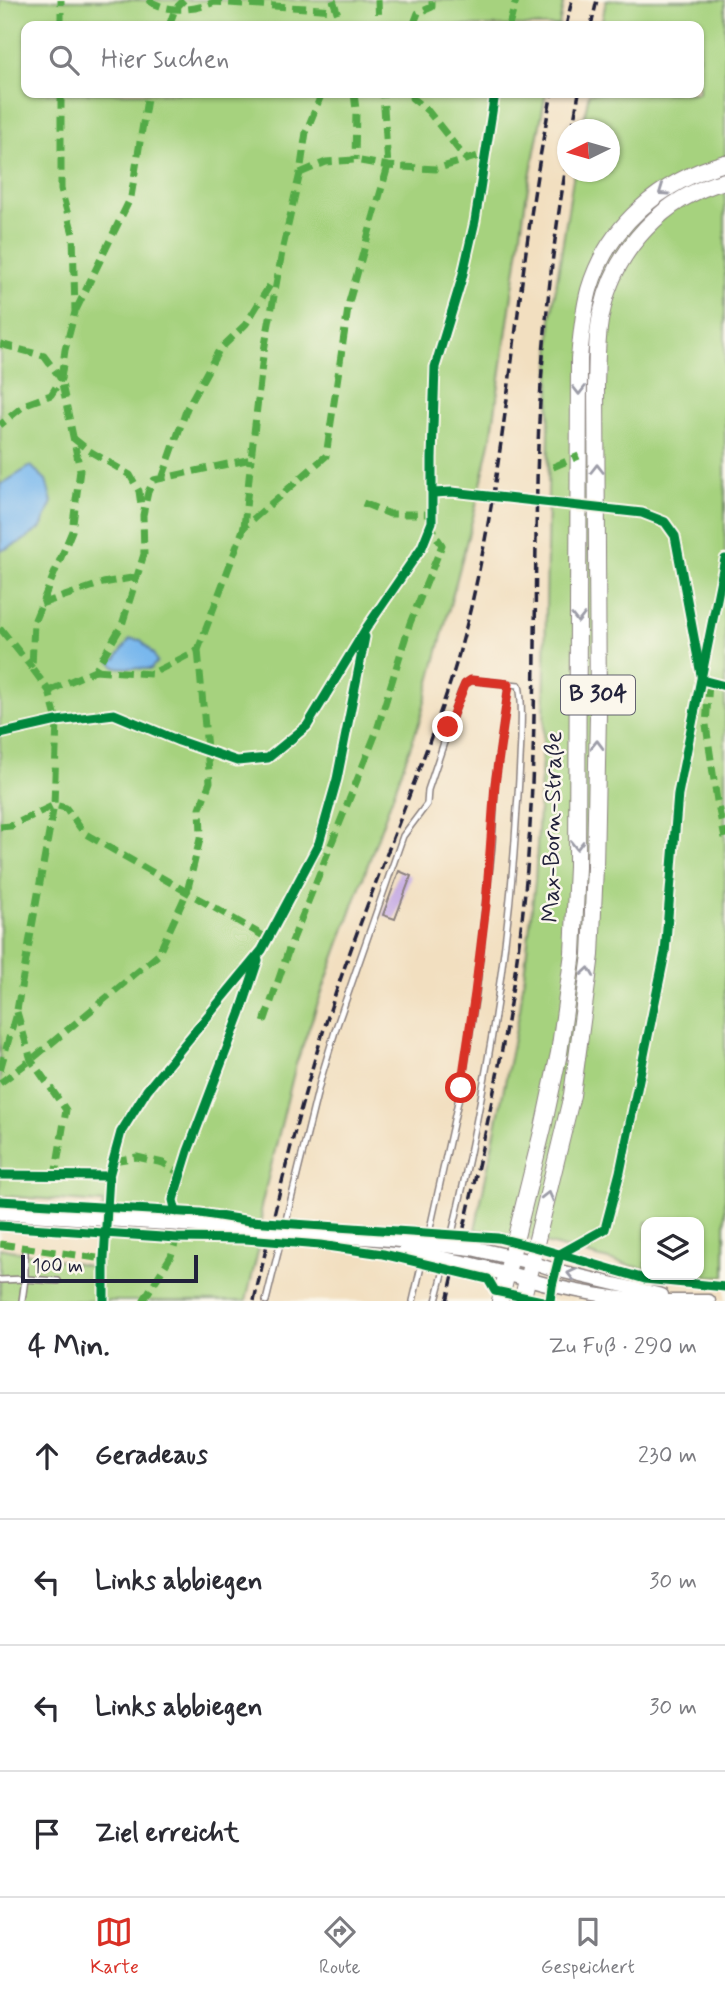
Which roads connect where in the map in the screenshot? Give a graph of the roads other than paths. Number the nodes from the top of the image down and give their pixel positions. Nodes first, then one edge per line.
1 (725, 163) edge
2 (725, 181) edge
3 (509, 684) junction
4 (0, 1212) edge
5 (324, 1235) junction
6 (25, 1248) dead end
7 (531, 1262) junction
8 (508, 1265) junction
9 (25, 1279) junction
10 (528, 1279) junction
11 (0, 1280) edge
12 (58, 1282) dead end
13 (22, 1301) edge
14 (266, 1301) edge
15 (413, 1301) edge
16 (436, 1301) edge
17 (500, 1301) edge
18 (522, 1301) edge
19 (687, 1301) edge
20 (709, 1301) edge

1 -> 8 main road, Max-Born-Straße / B 304
7 -> 2 main road, Max-Born-Straße / B 304
3 - 14 lane
3 - 15 lane
3 - 16 lane
4 - 5 main road, bridge
5 - 8 main road, bridge
5 - 8 main road, bridge
6 - 9 lane
7 - 8 main road
7 - 10 main road, Max-Born-Straße / B 304
19 -> 7 street
8 - 10 main road
8 - 17 main road, Max-Born-Straße / B 304
9 - 11 lane
9 - 12 lane
9 - 13 lane
10 - 18 main road, Max-Born-Straße / B 304
10 - 19 street
19 - 20 street

